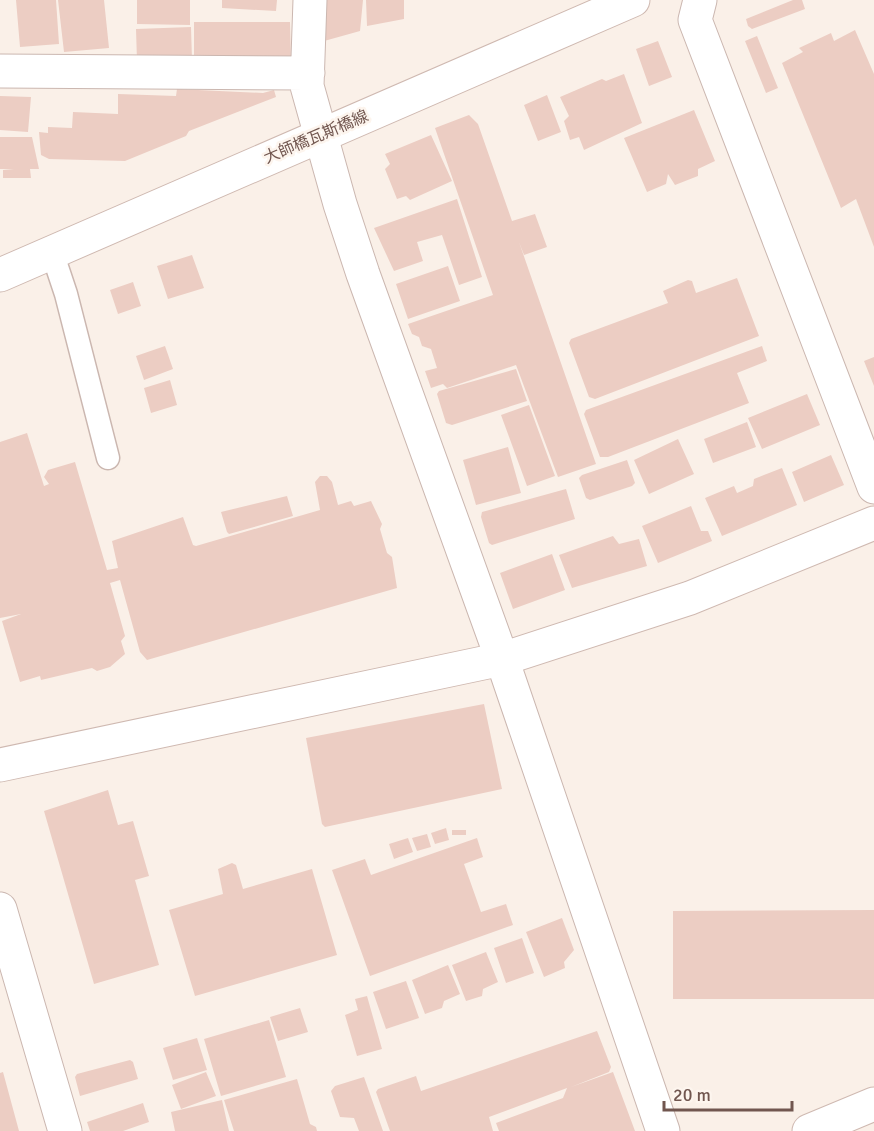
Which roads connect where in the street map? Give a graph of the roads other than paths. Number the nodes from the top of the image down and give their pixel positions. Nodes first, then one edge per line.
1 (310, 0) edge
2 (633, 0) edge
3 (700, 0) edge
4 (0, 71) edge
5 (308, 73) junction
6 (322, 134) junction
7 (52, 252) junction
8 (0, 275) edge
9 (108, 458) dead end
10 (874, 487) edge
11 (874, 524) edge
12 (502, 659) junction
13 (0, 765) edge
14 (0, 909) edge
15 (874, 1104) edge
16 (65, 1131) edge
17 (663, 1131) edge
18 (809, 1131) edge

1 - 5 street
2 - 6 street, 大師橋瓦斯橋線
3 - 10 street
4 - 5 street
5 - 6 street
6 - 7 street, 大師橋瓦斯橋線
6 - 12 street
7 - 8 street, 大師橋瓦斯橋線
7 - 9 lane
11 - 12 street
12 - 13 street
12 - 17 street
14 - 16 street
15 - 18 street

